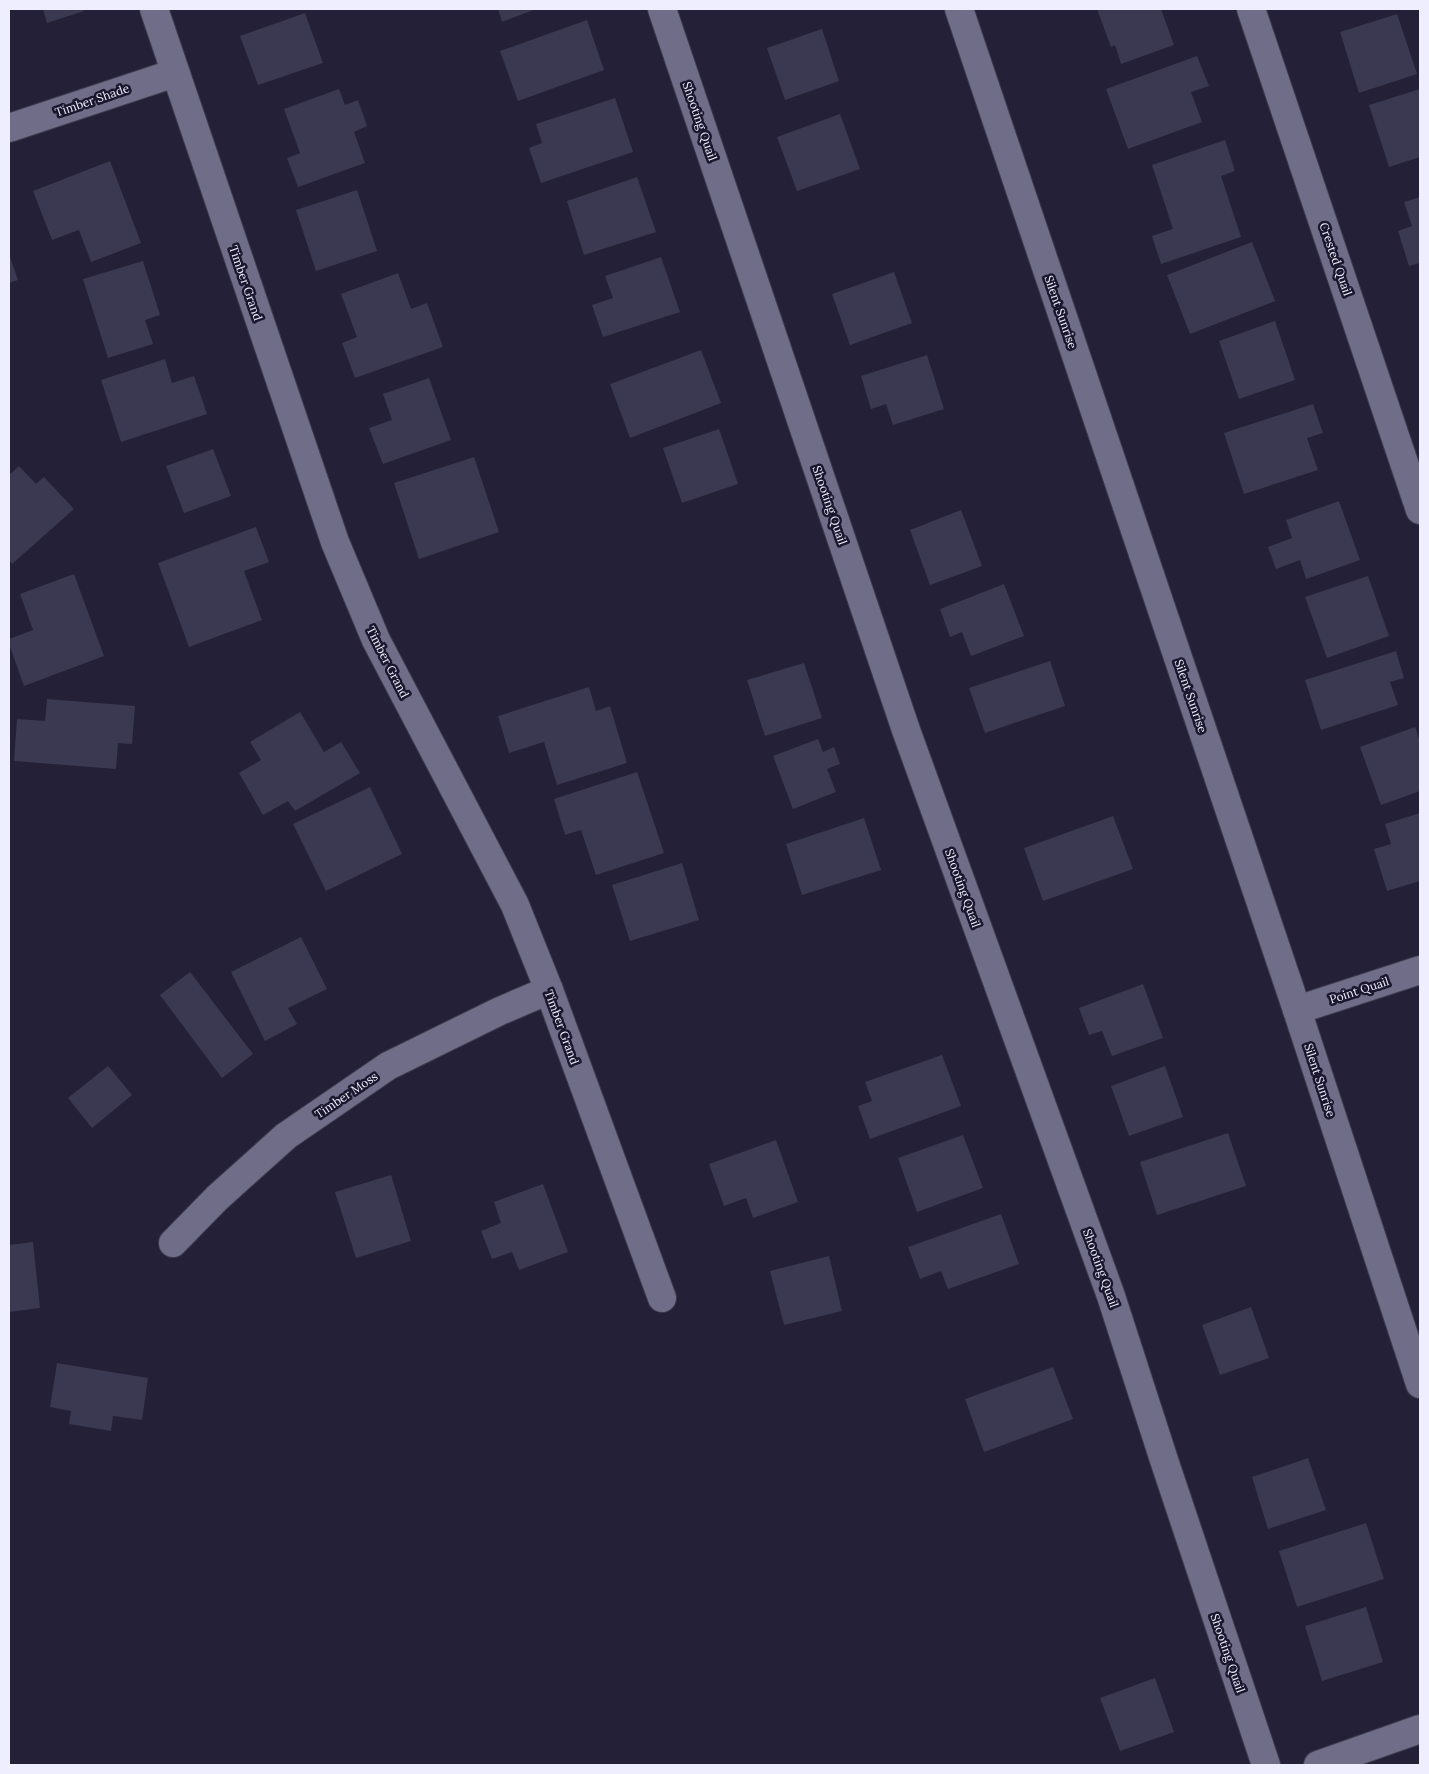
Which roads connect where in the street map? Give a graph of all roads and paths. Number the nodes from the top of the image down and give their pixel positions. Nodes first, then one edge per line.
1 (154, 9) edge
2 (662, 9) edge
3 (959, 9) edge
4 (1251, 9) edge
5 (175, 72) junction
6 (9, 128) edge
7 (1420, 510) edge
8 (1420, 970) edge
9 (549, 990) junction
10 (1297, 1010) junction
11 (173, 1243) dead end
12 (662, 1298) dead end
13 (1420, 1384) edge
14 (1420, 1729) edge
15 (1266, 1765) edge
16 (1318, 1765) edge

1 - 5 street, Timber Grand
2 - 15 street, Shooting Quail
3 - 10 street, Silent Sunrise
4 - 7 street, Crested Quail
5 - 6 street, Timber Shade
5 - 9 street, Timber Grand
8 - 10 street, Point Quail
9 - 11 street, Timber Moss
9 - 12 street, Timber Grand
10 - 13 street, Silent Sunrise
14 - 16 street

